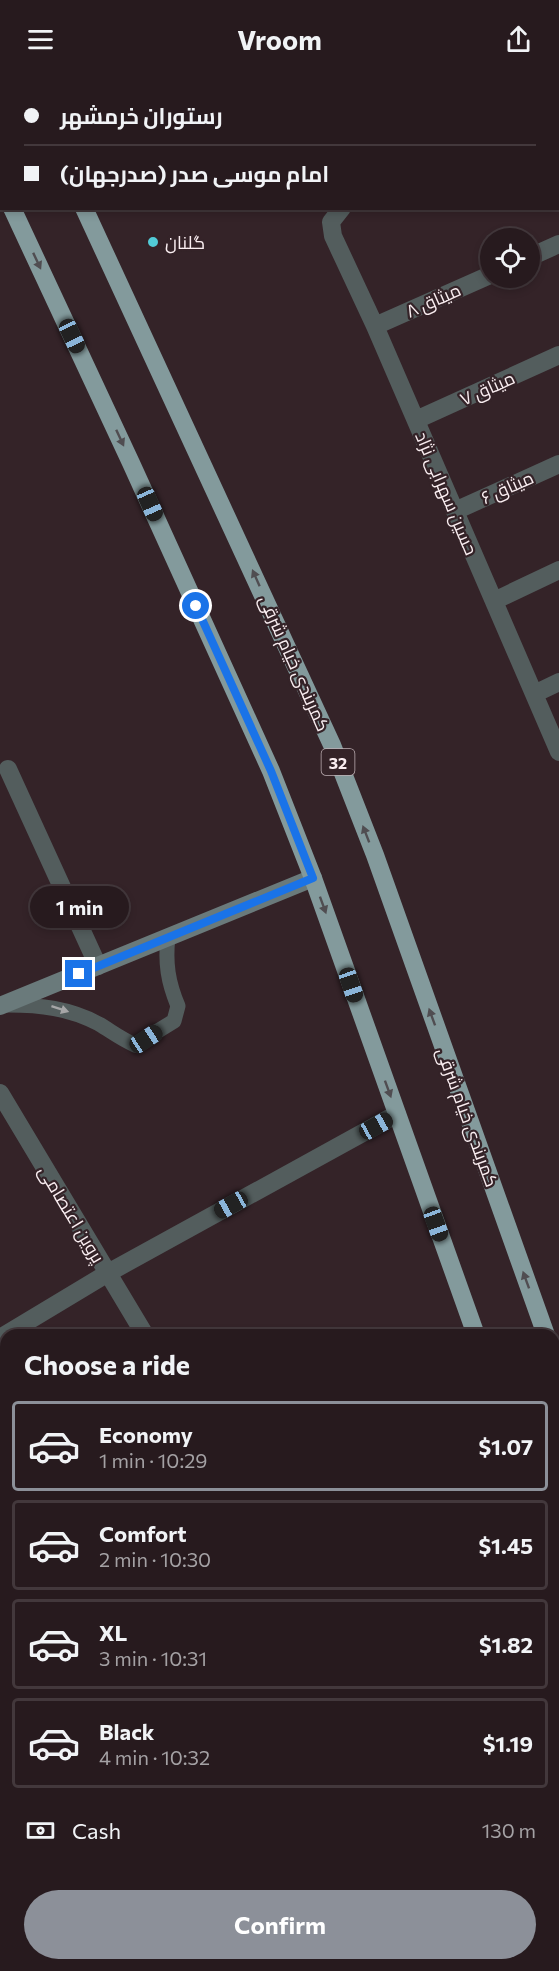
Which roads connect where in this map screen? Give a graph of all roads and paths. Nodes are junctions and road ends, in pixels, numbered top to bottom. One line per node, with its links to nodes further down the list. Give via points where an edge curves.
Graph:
1 (13, 210): 18 (highway, one-way to 18, via 271,771)
2 (85, 210): 28 (highway, کمربندی خیام شرقی / 32, one-way to 2, via 332,745)
3 (340, 210): 7 (street, حسین سهرابی نژاد, via 331,222 333,236)
4 (559, 244): 5 (street)
5 (540, 253)
6 (480, 279): 7 (street, میثاق ۸)
7 (375, 326): 9 (street, حسین سهرابی نژاد)
8 (559, 355): 9 (street, میثاق ۷)
9 (416, 420): 11 (street, حسین سهرابی نژاد)
10 (559, 464): 11 (street, میثاق ۶)
11 (455, 511): 13 (street, حسین سهرابی نژاد)
12 (559, 570): 13 (street)
13 (494, 601): 15 (street, حسین سهرابی نژاد)
14 (559, 682): 15 (street)
15 (534, 694): 16 (street, حسین سهرابی نژاد)
16 (559, 752)
17 (8, 769): 20 (street)
18 (313, 878): 19 (main road); 23 (highway, one-way to 23)
19 (168, 937): 20 (main road); 21 (lane, one-way to 19, via 52,1006 98,1024 135,1045 174,1022 178,1005 169,984 165,957)
20 (98, 966): 21 (main road)
21 (1, 1005)
22 (0, 1093): 24 (street, پروین اعتصامی)
23 (397, 1114): 24 (street); 27 (highway)
24 (108, 1273): 25 (street); 26 (street, پروین اعتصامی)
25 (15, 1329)
26 (141, 1329)
27 (474, 1329)
28 (544, 1329)

